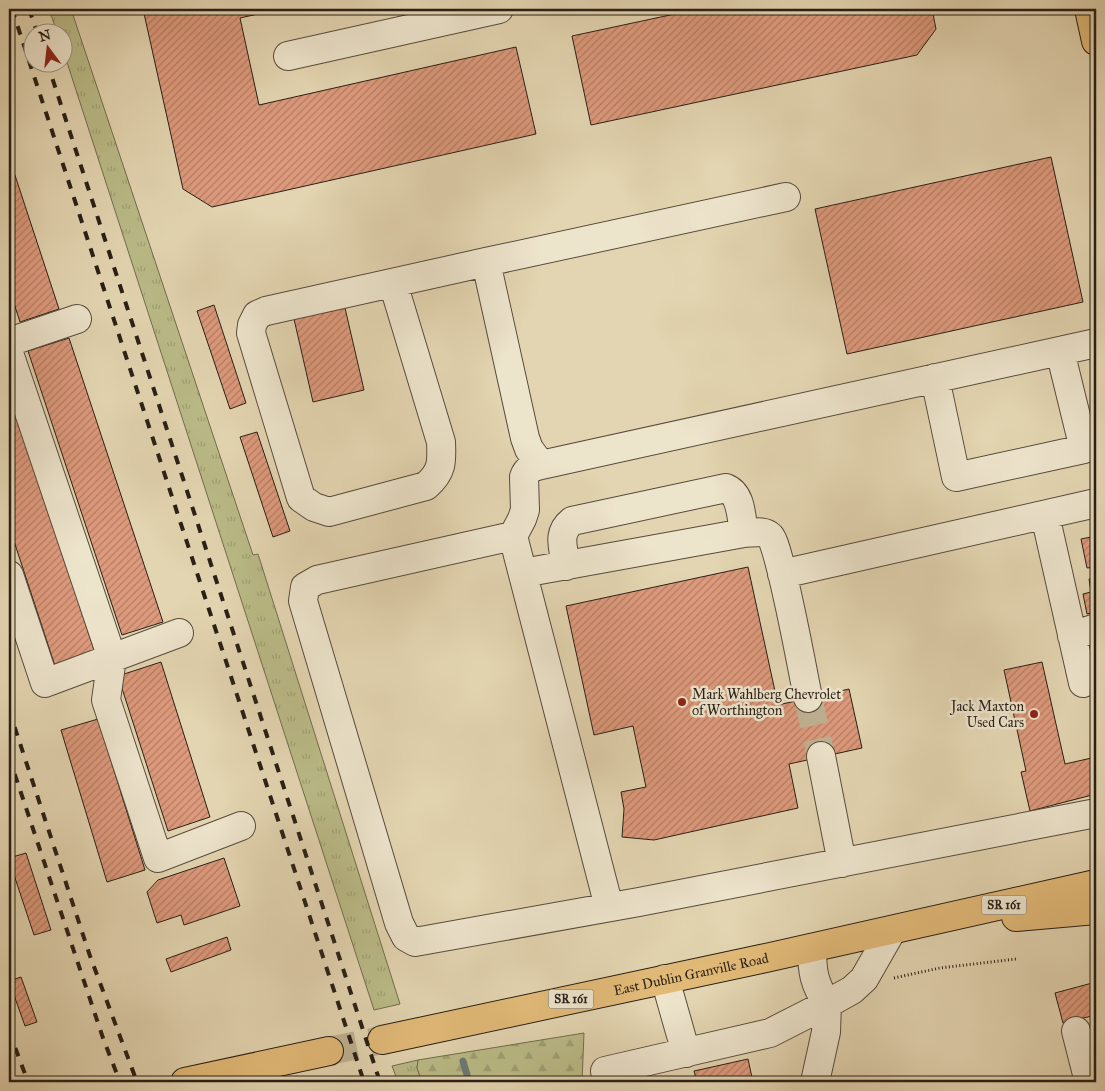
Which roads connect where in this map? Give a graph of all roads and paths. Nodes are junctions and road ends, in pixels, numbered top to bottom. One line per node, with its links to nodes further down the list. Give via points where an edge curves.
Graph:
1 (499, 9): 4 (lane)
2 (1089, 9): 3 (main road)
3 (1096, 41)
4 (288, 56)
5 (786, 197): 6 (lane)
6 (486, 262): 7 (lane); 14 (lane, via 525,438)
7 (393, 283): 7 (lane, via 440,442 442,461 436,477 426,486 329,512 301,498 251,333 252,325 257,315 266,311)
8 (77, 319): 9 (lane)
9 (9, 342)
10 (1096, 344): 11 (lane)
11 (1060, 352): 13 (lane); 13 (lane, via 1084,449 956,478)
12 (9, 353): 25 (lane)
13 (935, 378): 14 (lane)
14 (541, 464): 18 (lane, via 526,472 525,510)
15 (1096, 503): 16 (lane)
16 (1045, 515): 21 (lane); 23 (lane)
17 (744, 533): 19 (lane); 19 (lane, via 737,496 726,488 572,522 562,534); 21 (lane, via 770,535)
18 (513, 536): 20 (lane); 33 (lane, via 317,580 306,587 302,601 406,937 415,942)
19 (566, 566): 20 (lane)
20 (523, 573): 33 (lane)
21 (782, 574): 27 (lane)
22 (9, 575): 25 (lane, via 44,683)
23 (1084, 632): 26 (lane)
24 (179, 633): 25 (lane)
25 (112, 658): 30 (lane, via 106,700 158,858)
26 (1083, 683)
27 (808, 698)
28 (821, 756): 31 (lane)
29 (1096, 813): 31 (lane)
30 (242, 826)
31 (842, 862): 33 (lane)
32 (1096, 884): 35 (main road, East Dublin Granville Road / SR 161)
33 (609, 907)
34 (1096, 910): 35 (main road, East Dublin Granville Road / SR 161)
35 (902, 928): 36 (main road, East Dublin Granville Road / SR 161); 38 (lane, via 864,979)
36 (812, 948): 37 (main road, East Dublin Granville Road / SR 161); 38 (lane, via 814,980)
37 (665, 979): 40 (main road, East Dublin Granville Road / SR 161); 42 (lane)
38 (827, 1004): 42 (lane, via 770,1033); 46 (lane, via 826,1032)
39 (1076, 1031): 47 (lane)
40 (382, 1040)
41 (328, 1051): 44 (main road)
42 (686, 1053): 43 (lane)
43 (651, 1072): 45 (lane, via 605,1071)
44 (185, 1082)
45 (607, 1082)
46 (815, 1082)
47 (1089, 1082)

